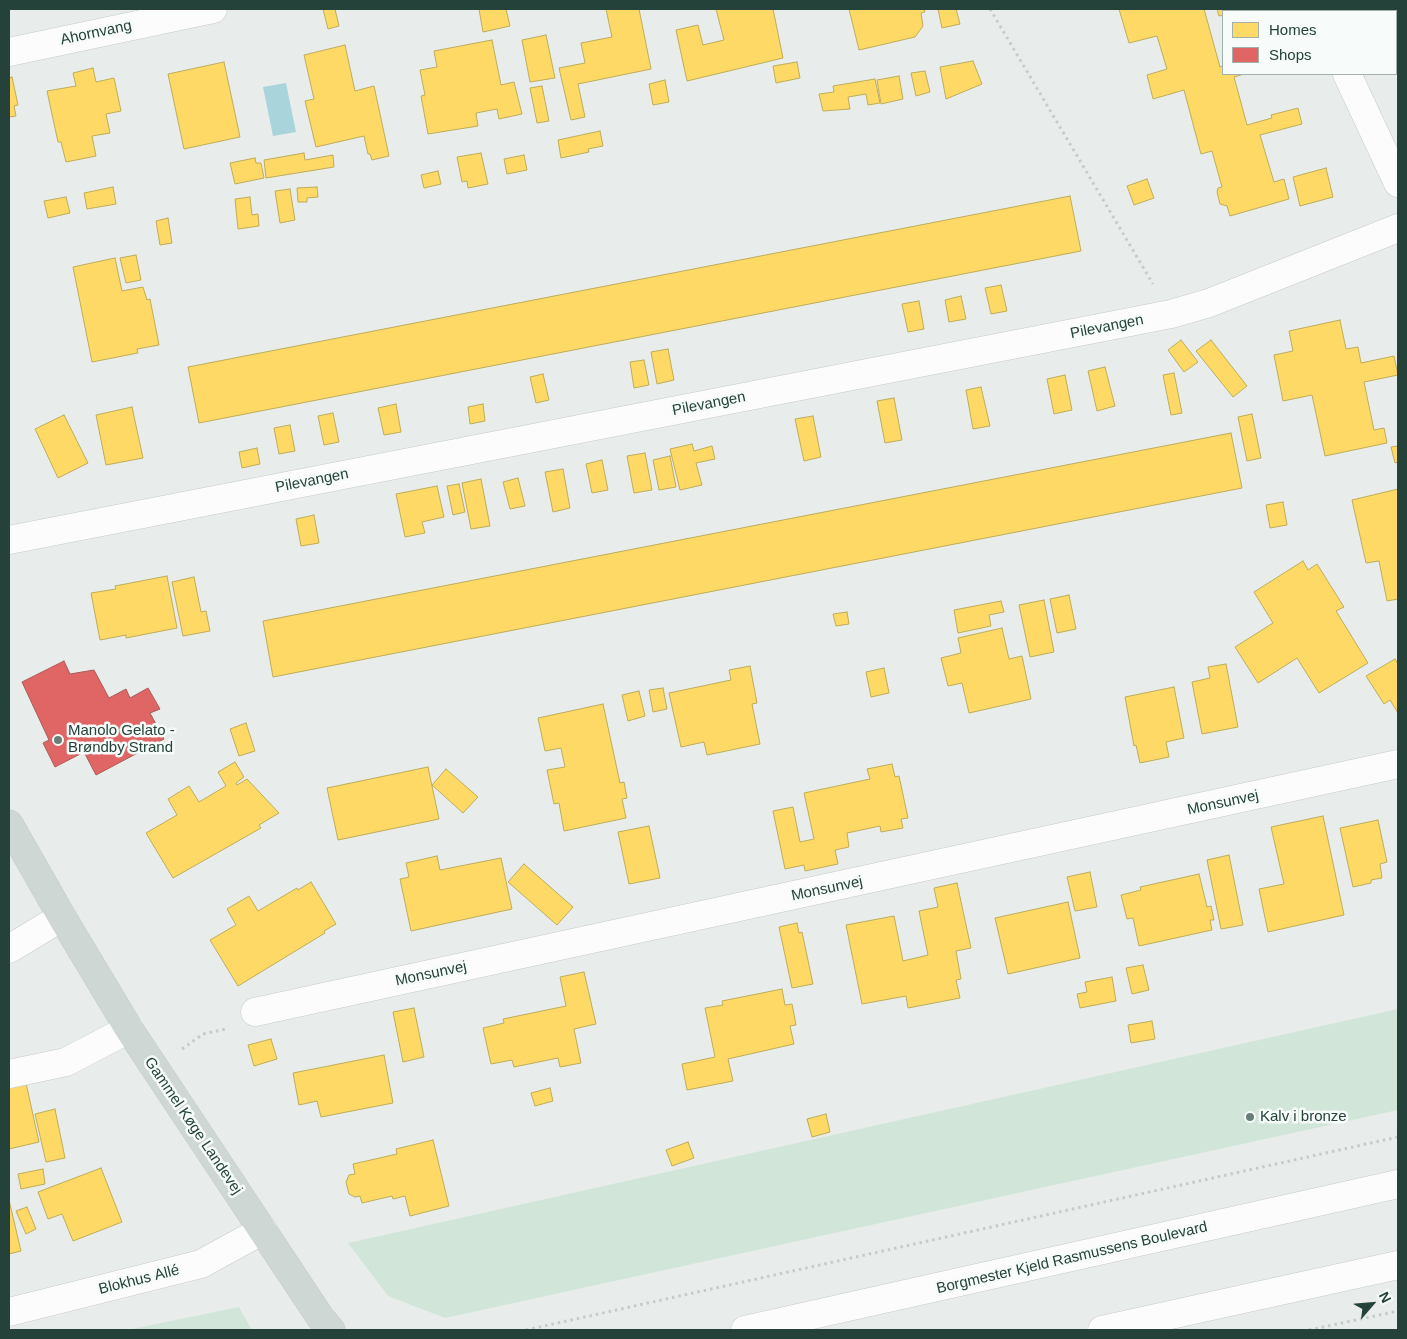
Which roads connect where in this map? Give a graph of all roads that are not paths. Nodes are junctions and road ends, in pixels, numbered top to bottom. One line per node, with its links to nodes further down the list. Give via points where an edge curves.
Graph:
1 (213, 9): 2 (street, Ahornvang)
2 (9, 52)
3 (1347, 75): 4 (street)
4 (1398, 183)
5 (1398, 228): 6 (street, Pilevangen, via 1209,303 1171,314)
6 (9, 540)
7 (1398, 764): 11 (street, Monsunvej)
8 (9, 824): 9 (main road, Gammel Køge Landevej)
9 (62, 917): 10 (street); 12 (main road, Gammel Køge Landevej)
10 (9, 949)
11 (255, 1012)
12 (129, 1029): 13 (street, via 66,1062); 15 (main road, Gammel Køge Landevej)
13 (9, 1074)
14 (1398, 1184): 19 (street, Borgmester Kjeld Rasmussens Boulevard)
15 (263, 1230): 17 (street, Blokhus Allé, via 201,1264); 18 (main road, Gammel Køge Landevej)
16 (1398, 1266): 20 (street)
17 (9, 1312)
18 (331, 1330)
19 (745, 1330)
20 (1102, 1330)

